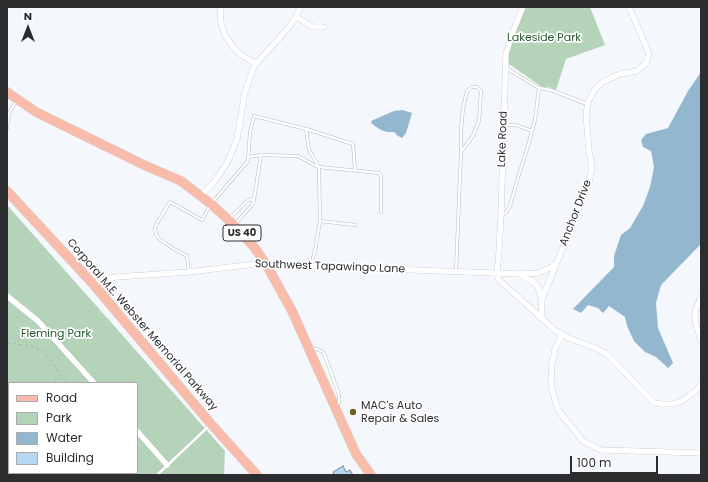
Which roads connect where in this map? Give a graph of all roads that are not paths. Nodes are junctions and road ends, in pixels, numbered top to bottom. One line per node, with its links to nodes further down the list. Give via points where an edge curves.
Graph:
1 (220, 7): 7 (street, via 221,23 233,48)
2 (300, 7): 5 (street)
3 (523, 7): 8 (street, Lake Road, via 508,45)
4 (629, 7): 12 (street, Anchor Drive, via 649,52 646,64 603,82 595,90)
5 (296, 17): 6 (street, via 313,27); 7 (street)
6 (324, 27)
7 (256, 64): 23 (street, via 247,86 234,150 215,181)
8 (505, 68): 9 (lane); 13 (street, Lake Road)
9 (538, 88): 12 (lane, via 551,90); 16 (lane)
10 (7, 92): 11 (main road, US 40)
11 (17, 99): 14 (lane, via 9,113); 23 (main road, US 40, via 36,112 180,181)
12 (588, 104): 32 (street, Anchor Drive, via 586,114 592,167 589,182)
13 (504, 126): 16 (lane, via 516,125); 27 (street, Lake Road)
14 (7, 128)
15 (306, 129): 19 (lane, via 254,116); 20 (lane, via 309,150); 21 (lane, via 353,144)
16 (532, 132): 27 (lane, via 510,206 506,213)
17 (461, 152): 17 (lane, via 473,136 479,121 481,91 477,86 467,91 463,108); 34 (lane)
18 (261, 155): 19 (lane); 20 (lane, via 298,156); 24 (lane)
19 (248, 157): 25 (lane, via 248,161)
20 (319, 167): 21 (lane); 28 (lane)
21 (355, 170): 26 (lane, via 381,175)
22 (7, 191): 38 (main road, Corporal M.E. Webster Memorial Parkway)
23 (201, 196): 25 (main road, US 40)
24 (254, 199): 29 (lane, via 253,204); 29 (lane, via 248,200)
25 (211, 204): 29 (main road, US 40); 35 (lane, via 202,220 170,202 155,228 159,238 187,256)
26 (381, 212)
27 (501, 215): 36 (street, Lake Road)
28 (320, 221): 30 (lane); 33 (lane)
29 (231, 222): 31 (main road, US 40)
30 (355, 225)
31 (266, 264): 33 (street, Southwest Tapawingo Lane); 35 (street, Southwest Tapawingo Lane); 53 (main road, US 40, via 292,311 356,454)
32 (556, 264): 37 (street, via 538,273); 41 (street, Anchor Drive)
33 (311, 266): 34 (street, Southwest Tapawingo Lane)
34 (456, 271): 36 (street, Southwest Tapawingo Lane)
35 (189, 272): 38 (street, Southwest Tapawingo Lane, via 116,277)
36 (497, 273): 37 (street, Southwest Tapawingo Lane); 42 (street, via 499,280)
37 (520, 274): 41 (street, Anchor Drive, via 535,283)
38 (94, 285): 47 (main road, Corporal M.E. Webster Memorial Parkway)
39 (7, 296): 45 (street, via 38,321)
40 (701, 297): 44 (street, via 695,318)
41 (542, 300): 42 (street, Anchor Drive)
42 (541, 318): 43 (street)
43 (562, 335): 46 (street, via 607,354 654,403 674,404 682,401); 49 (street, via 555,349 552,365 553,393 558,410 583,441 601,450)
44 (701, 340)
45 (93, 382)
46 (701, 384)
47 (211, 424): 50 (lane); 52 (main road, Corporal M.E. Webster Memorial Parkway)
48 (138, 432): 50 (street)
49 (701, 452)
50 (167, 465): 51 (lane)
51 (157, 475)
52 (257, 475)
53 (371, 475)

